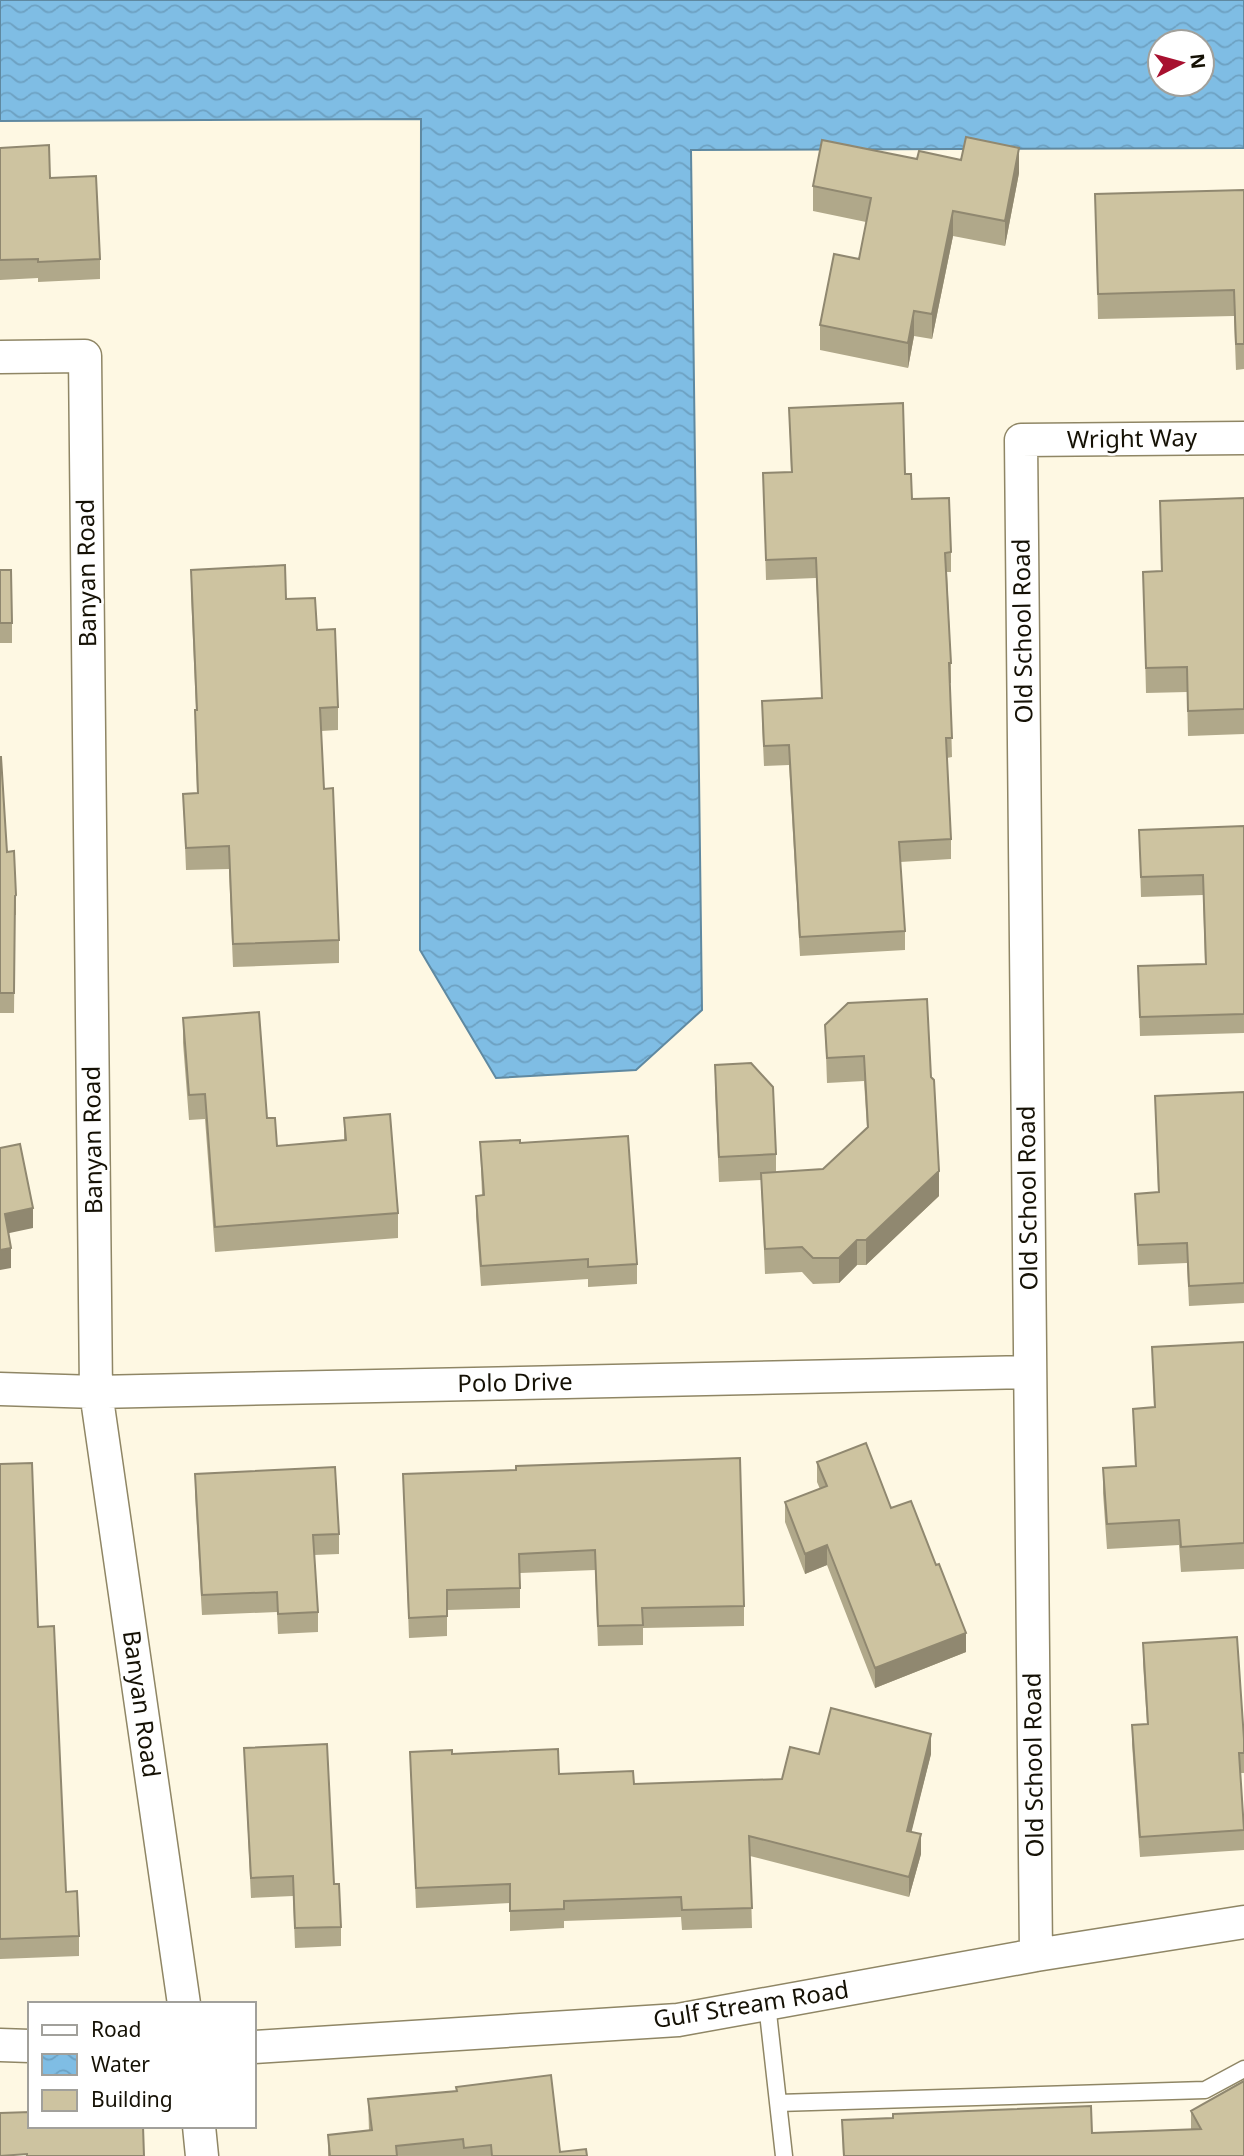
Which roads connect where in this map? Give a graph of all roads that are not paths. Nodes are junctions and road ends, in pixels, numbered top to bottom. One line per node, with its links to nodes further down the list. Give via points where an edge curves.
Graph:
1 (0, 357): 6 (street, Banyan Road, via 85,356)
2 (1244, 438): 3 (street, Wright Way)
3 (1021, 440): 4 (street, Old School Road)
4 (1030, 1372): 6 (street, Polo Drive); 8 (street, Old School Road)
5 (0, 1389): 6 (street, Polo Drive)
6 (96, 1392): 9 (street, Banyan Road)
7 (1244, 1922): 8 (street, Gulf Stream Road)
8 (1036, 1955): 10 (street, Gulf Stream Road)
9 (184, 2002)
10 (767, 2004): 13 (street, Gulf Stream Road, via 678,2020); 15 (lane)
11 (0, 2045): 12 (street)
12 (28, 2046)
13 (256, 2047)
14 (1244, 2069): 15 (lane, via 1205,2090)
15 (778, 2103): 18 (lane)
16 (199, 2128): 17 (street)
17 (202, 2156)
18 (784, 2156)

